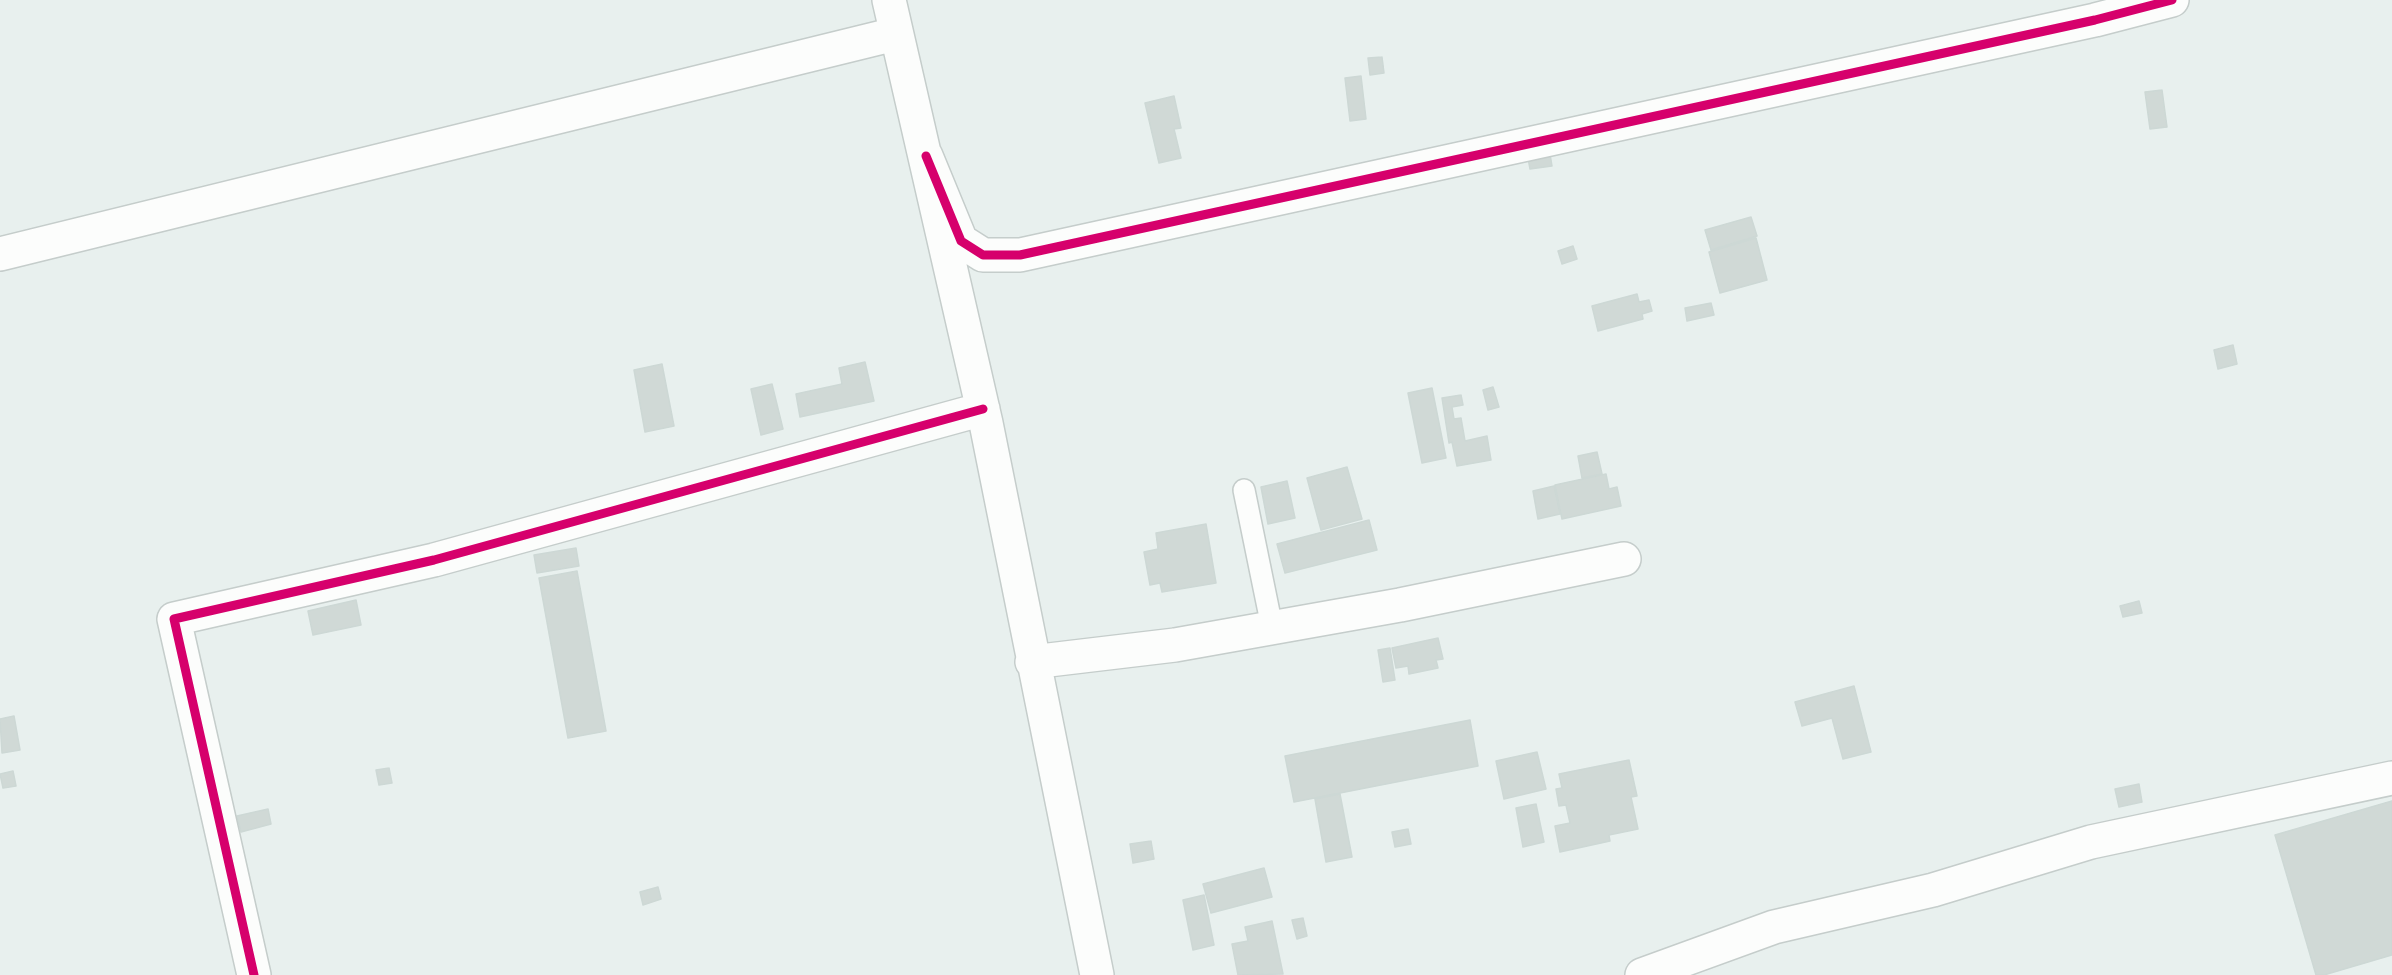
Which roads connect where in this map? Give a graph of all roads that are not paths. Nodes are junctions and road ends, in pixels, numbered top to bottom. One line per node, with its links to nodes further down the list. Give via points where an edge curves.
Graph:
1 (889, 0): 3 (street)
2 (2172, 0): 4 (street, via 1020,255 983,255 961,241)
3 (895, 34): 4 (street); 5 (street)
4 (926, 156): 6 (street)
5 (0, 254)
6 (983, 409): 10 (street); 12 (street, via 435,560 174,619)
7 (1244, 490): 9 (lane)
8 (1624, 559): 9 (street)
9 (1272, 627): 10 (street, via 1175,645)
10 (1032, 662): 13 (street)
11 (2392, 778): 14 (street, via 2091,842 1933,890 1774,927)
12 (254, 975)
13 (1097, 975)
14 (1642, 975)

